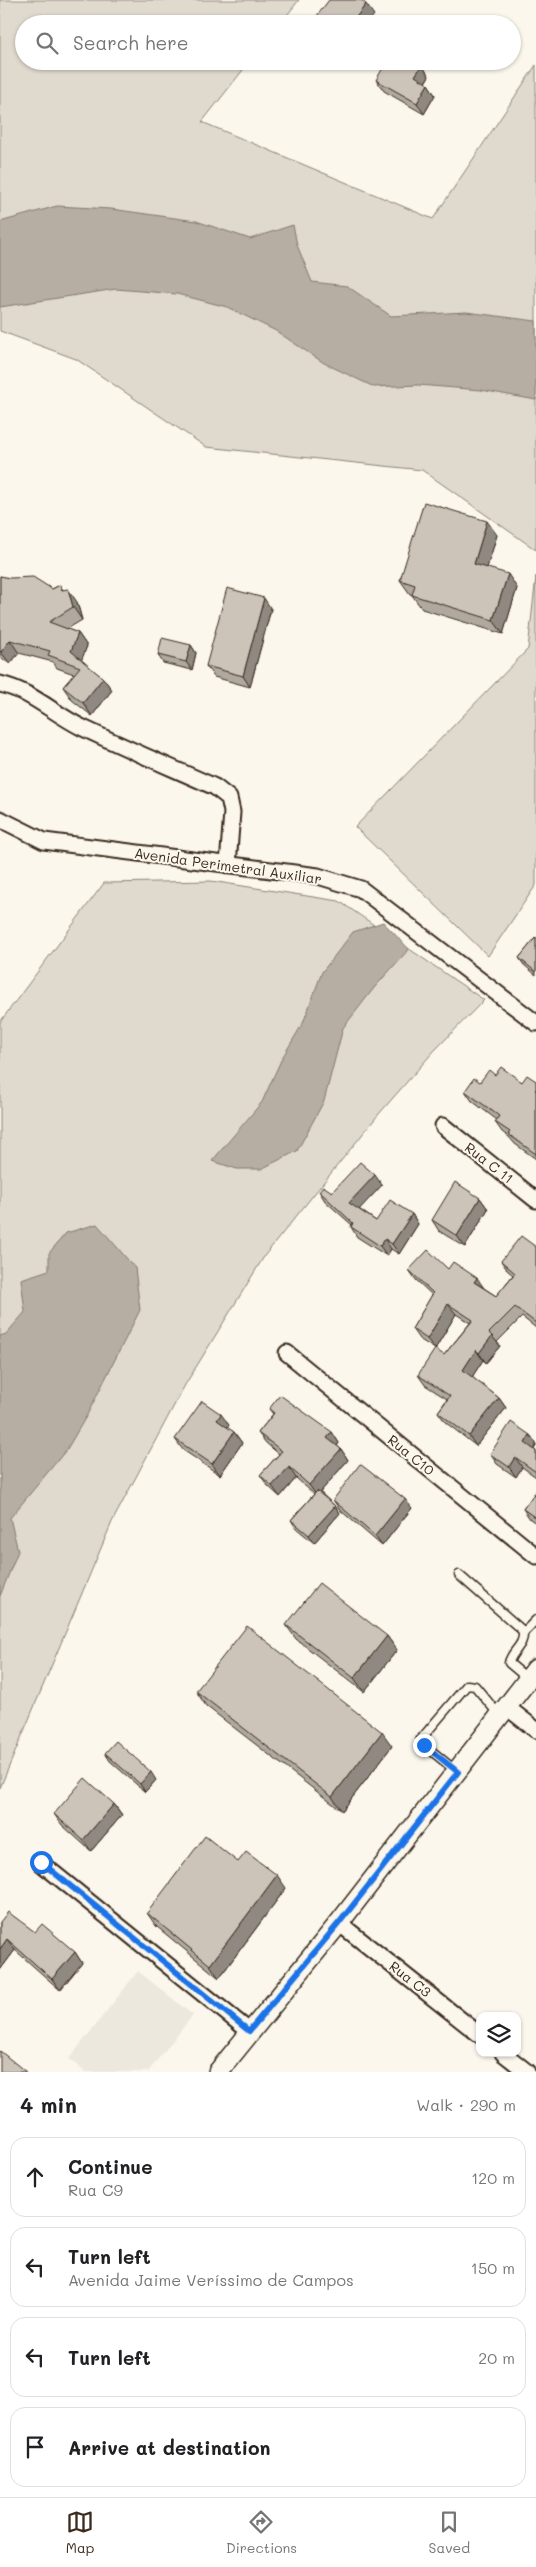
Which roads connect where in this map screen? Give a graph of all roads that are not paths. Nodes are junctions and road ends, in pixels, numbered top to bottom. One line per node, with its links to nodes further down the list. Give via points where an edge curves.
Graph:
1 (0, 684): 3 (street, via 15,687 80,727 215,787 229,798 232,812)
2 (0, 819): 3 (street, Avenida Perimetral Auxiliar, via 44,841)
3 (228, 865): 4 (street, Avenida Perimetral Auxiliar, via 318,876 361,889)
4 (536, 1022)
5 (443, 1126): 6 (street, Rua C 11)
6 (536, 1200)
7 (287, 1353): 8 (street, Rua C10)
8 (536, 1556)
9 (459, 1575): 11 (lane, via 517,1624)
10 (536, 1620): 11 (lane)
11 (523, 1633): 12 (lane, via 521,1645 509,1663)
12 (532, 1674): 13 (street)
13 (504, 1712): 14 (street); 15 (street); 15 (lane, via 475,1686 467,1685 421,1739)
14 (536, 1730)
15 (458, 1772): 17 (street)
16 (41, 1862): 18 (street)
17 (339, 1923): 18 (street); 19 (street, Rua C3)
18 (249, 2031): 21 (street)
19 (476, 2032)
20 (508, 2057): 22 (street)
21 (218, 2072)
22 (527, 2072)

